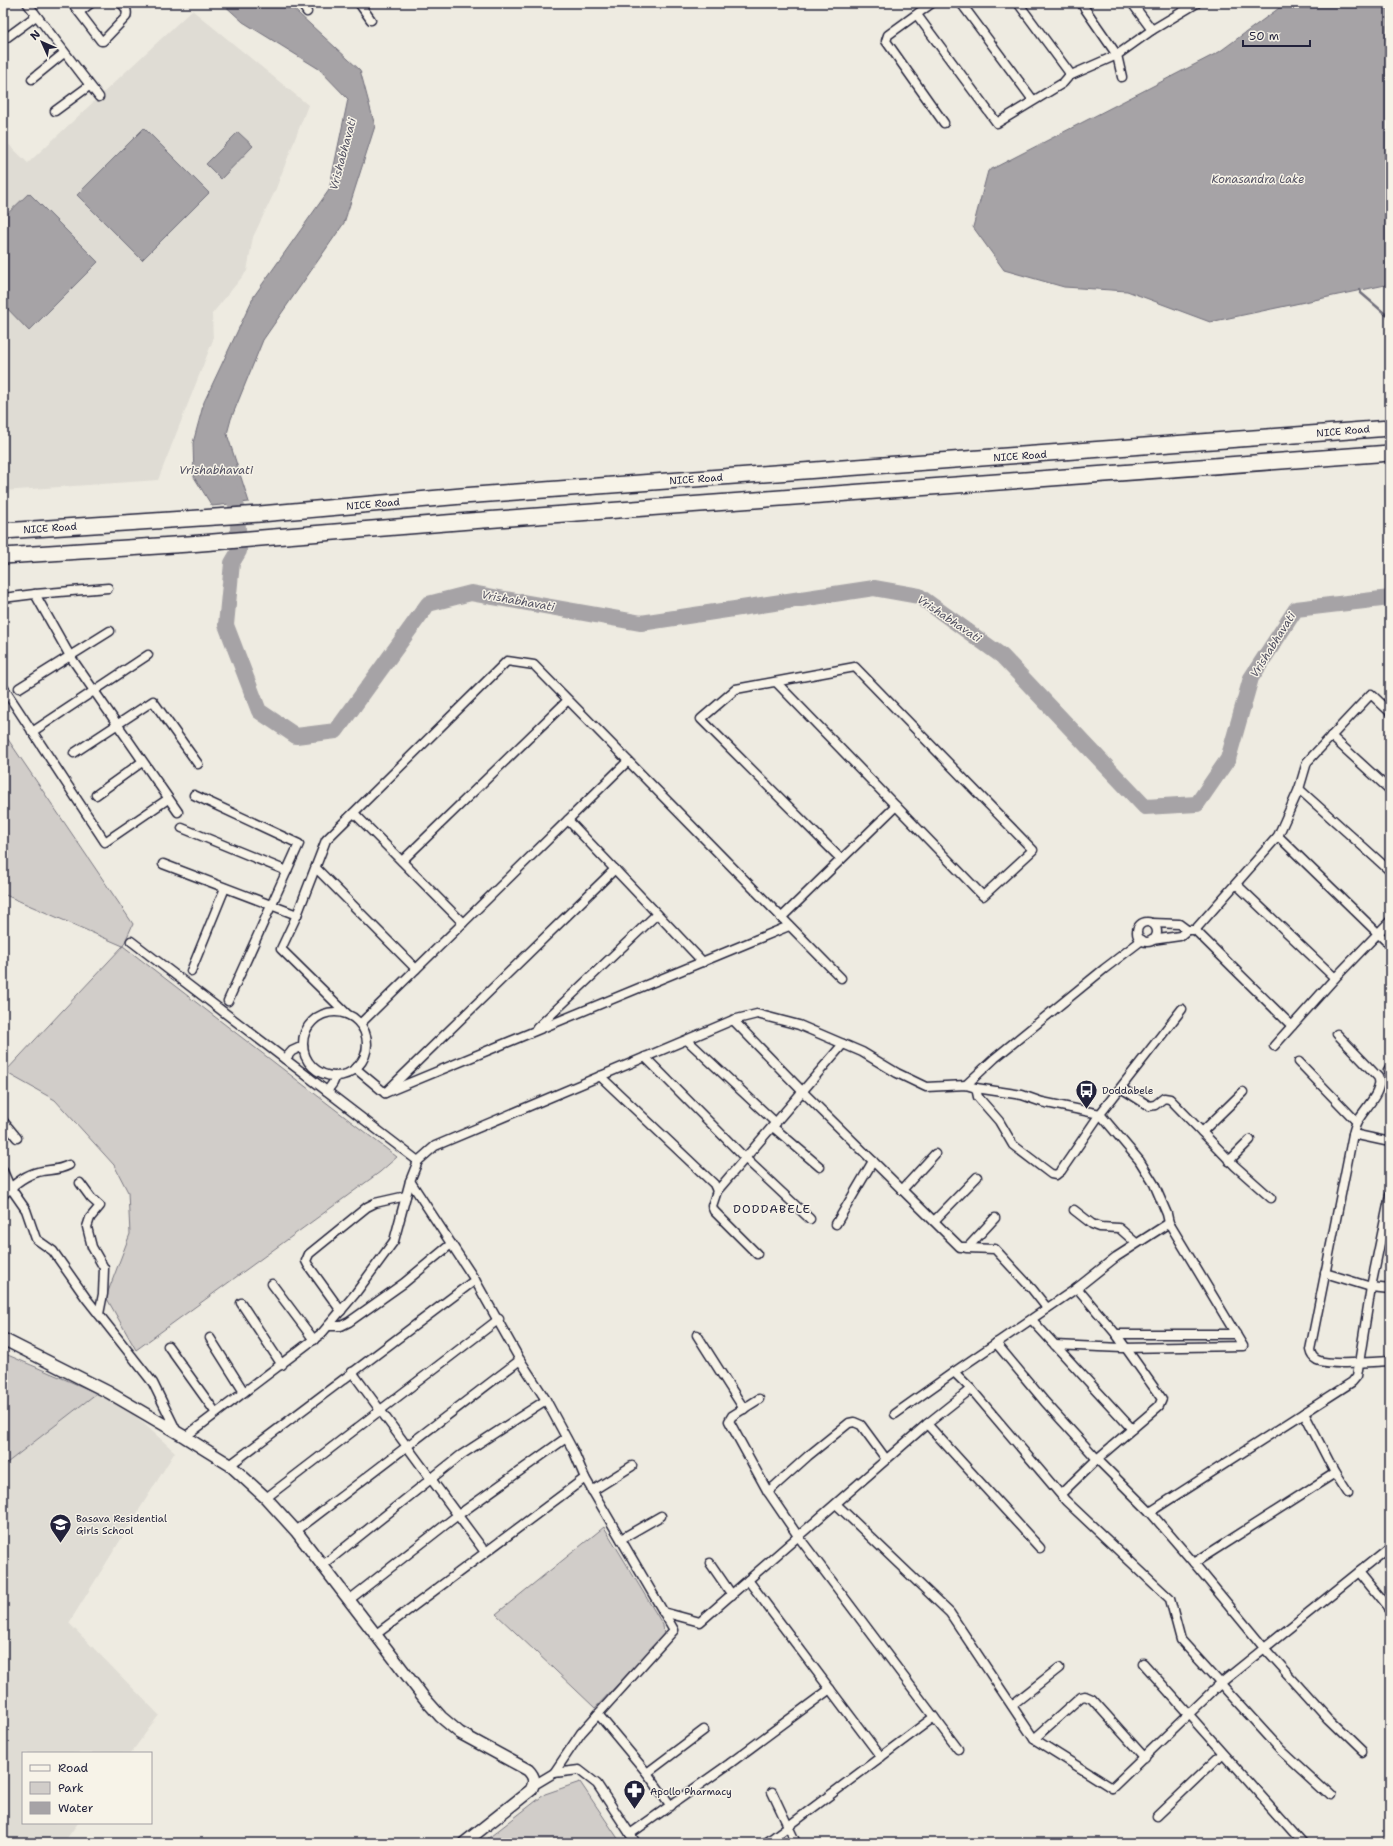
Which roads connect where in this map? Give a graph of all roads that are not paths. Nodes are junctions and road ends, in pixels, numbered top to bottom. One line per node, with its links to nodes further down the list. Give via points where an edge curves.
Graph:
1 (27, 3): 16 (street)
2 (72, 3): 13 (street)
3 (91, 3): 13 (street)
4 (121, 3): 13 (street, via 128,13 103,41)
5 (301, 3): 14 (street)
6 (359, 3): 17 (street)
7 (932, 3): 15 (street)
8 (961, 3): 27 (street)
9 (1018, 3): 22 (street, via 1069,72)
10 (1081, 3): 21 (street)
11 (1132, 3): 18 (street)
12 (1193, 4): 18 (street)
13 (79, 12)
14 (307, 12)
15 (916, 15): 27 (street, via 997,124); 29 (street, via 888,35 886,41)
16 (36, 16): 19 (street); 20 (street)
17 (371, 20)
18 (1152, 30): 21 (street)
19 (6, 38)
20 (64, 53): 24 (street); 25 (street)
21 (1117, 55): 22 (street); 23 (street)
22 (1069, 76): 27 (street, via 1063,83)
23 (1122, 77)
24 (32, 79)
25 (89, 86): 26 (street); 28 (street)
26 (99, 97)
27 (1033, 100)
28 (55, 111)
29 (944, 123)
30 (1390, 428): 32 (highway, NICE Road, via 462,496 260,514)
31 (1390, 453): 33 (highway)
32 (3, 531)
33 (3, 556)
34 (108, 588): 35 (street)
35 (35, 594): 36 (street); 39 (street)
36 (3, 598)
37 (110, 631): 39 (street)
38 (148, 655): 43 (street)
39 (70, 656): 42 (street); 43 (street)
40 (776, 682): 58 (street); 58 (street, via 855,667 1033,850 982,896); 64 (street, via 736,689 701,719)
41 (3, 687): 47 (street)
42 (19, 688)
43 (94, 691): 46 (street); 47 (street)
44 (568, 700): 50 (street); 60 (street, via 534,664 507,661); 65 (street)
45 (1390, 712): 48 (street, via 1371,694)
46 (117, 725): 49 (street); 51 (street); 52 (street, via 153,701)
47 (32, 732): 57 (street, via 105,842)
48 (1331, 736): 53 (street, via 1307,762); 54 (street)
49 (74, 753)
50 (628, 761): 61 (street); 76 (street)
51 (142, 762): 55 (street); 57 (street)
52 (198, 764)
53 (1299, 790): 63 (street); 70 (street)
54 (1390, 790)
55 (96, 795)
56 (194, 795): 69 (street, via 299,844)
57 (168, 799): 59 (street)
58 (896, 806): 64 (street)
59 (178, 812)
60 (354, 813): 65 (street); 67 (street, via 326,840)
61 (568, 820): 68 (street); 78 (street)
62 (182, 828): 69 (street)
63 (1278, 836): 71 (street); 82 (street)
64 (841, 859): 76 (street)
65 (402, 861): 78 (street)
66 (163, 864): 72 (street)
67 (316, 868): 75 (street); 88 (street)
68 (615, 869): 74 (street); 118 (street)
69 (287, 871): 73 (street)
70 (1390, 871)
71 (1236, 884): 81 (street); 91 (street)
72 (225, 888): 73 (street); 89 (street)
73 (271, 906): 75 (street); 92 (street)
74 (657, 914): 87 (street); 98 (street)
75 (297, 915): 94 (street, via 281,949)
76 (781, 918): 80 (street)
77 (1390, 921): 82 (street)
78 (463, 923): 88 (street)
79 (1152, 923): 81 (street, via 1179,924); 83 (street, via 1146,922 1138,927 1138,936); 84 (street, via 1156,931)
80 (789, 926): 87 (street); 90 (street)
81 (1191, 930): 84 (street, via 1180,936); 97 (street)
82 (1378, 934): 86 (street); 91 (street)
83 (1142, 940): 84 (street); 112 (street)
84 (1152, 940)
85 (131, 941): 105 (street)
86 (1390, 945)
87 (703, 962): 98 (street)
88 (416, 969): 96 (street)
89 (191, 971)
90 (841, 978)
91 (1335, 978): 97 (street)
92 (228, 1001)
93 (1182, 1009): 114 (street)
94 (347, 1014): 96 (street); 102 (street, via 332,1012 314,1020 306,1030)
95 (733, 1020): 100 (street); 101 (street, via 757,1014 799,1025); 116 (street)
96 (360, 1024): 107 (street, via 365,1032 367,1045 364,1057)
97 (1292, 1026): 103 (street)
98 (534, 1032): 118 (street)
99 (1337, 1034): 121 (street, via 1380,1079 1378,1090)
100 (687, 1040): 104 (street); 122 (street)
101 (843, 1044): 112 (street, via 926,1087); 116 (street)
102 (303, 1046): 105 (street, via 292,1051); 110 (street, via 306,1057 314,1068)
103 (1274, 1046)
104 (645, 1057): 111 (street); 129 (street)
105 (285, 1059): 115 (street)
106 (1299, 1062): 121 (street)
107 (355, 1068): 110 (street); 118 (street)
108 (1390, 1068): 109 (street)
109 (1390, 1074)
110 (336, 1076): 115 (street)
111 (600, 1076): 130 (street, via 435,1146); 141 (street, via 714,1184)
112 (966, 1085): 113 (street)
113 (976, 1088): 119 (street, via 1022,1094 1042,1102); 119 (street, via 978,1097 999,1121 1013,1145 1054,1175 1061,1171)
114 (1121, 1088): 119 (street); 123 (street, via 1149,1106 1164,1098 1170,1098)
115 (326, 1091): 130 (street)
116 (803, 1092): 122 (street); 131 (street)
117 (1243, 1092): 123 (street)
118 (385, 1093)
119 (1100, 1114): 150 (street, via 1139,1160 1154,1184)
120 (3, 1121): 125 (street)
121 (1357, 1122): 124 (street)
122 (774, 1125): 129 (street); 134 (street)
123 (1202, 1132): 132 (street)
124 (1353, 1134): 127 (street); 156 (street)
125 (17, 1138)
126 (1250, 1140): 132 (street)
127 (1390, 1142)
128 (935, 1154): 140 (street)
129 (746, 1159): 141 (street); 148 (street)
130 (418, 1161): 137 (street)
131 (873, 1161): 140 (street); 151 (street)
132 (1229, 1161): 145 (street)
133 (69, 1165): 139 (street, via 59,1170 36,1172)
134 (820, 1167)
135 (3, 1172): 139 (street)
136 (977, 1177): 149 (street)
137 (410, 1181): 144 (street); 153 (street)
138 (80, 1183): 165 (street, via 100,1206 90,1218 87,1227 92,1247 104,1268)
139 (10, 1187): 142 (street); 165 (street, via 26,1210 36,1239 53,1251)
140 (902, 1190): 149 (street)
141 (717, 1192): 155 (street, via 712,1206 714,1212)
142 (3, 1195)
143 (1390, 1195): 159 (street)
144 (406, 1196): 164 (street, via 394,1241); 164 (street, via 366,1207 309,1254 308,1264)
145 (1271, 1198)
146 (1074, 1210): 152 (street, via 1092,1224 1119,1228)
147 (995, 1218): 154 (street)
148 (810, 1219)
149 (934, 1221): 154 (street, via 960,1247)
150 (1169, 1223): 152 (street); 170 (street)
151 (836, 1224)
152 (1136, 1243): 160 (street)
153 (451, 1244): 157 (street); 168 (street, via 404,1283 349,1322 342,1326)
154 (965, 1248): 163 (street, via 995,1249)
155 (757, 1254)
156 (1325, 1273): 159 (street); 181 (street, via 1310,1346 1311,1354 1318,1361)
157 (475, 1280): 166 (street); 183 (street)
158 (272, 1284): 174 (street)
159 (1371, 1286): 161 (street); 181 (street)
160 (1077, 1288): 163 (street); 169 (street)
161 (1390, 1289)
162 (242, 1303): 182 (street)
163 (1047, 1308): 167 (street)
164 (341, 1311): 168 (street)
165 (99, 1314): 196 (street, via 153,1383)
166 (499, 1320): 179 (street); 190 (street)
167 (1032, 1320): 175 (street); 176 (street)
168 (328, 1326): 174 (street)
169 (1116, 1334): 170 (street); 178 (street)
170 (1236, 1334): 178 (street, via 1243,1346)
171 (697, 1335): 189 (street)
172 (210, 1338): 186 (street)
173 (3, 1339): 196 (street, via 108,1392)
174 (314, 1340): 182 (street)
175 (996, 1343): 184 (street); 199 (street)
176 (1055, 1345): 178 (street); 195 (street)
177 (168, 1346): 191 (street)
178 (1126, 1348): 195 (street, via 1162,1399 1159,1406)
179 (520, 1360): 188 (street); 198 (street)
180 (1390, 1361): 181 (street)
181 (1358, 1363): 192 (street, via 1357,1376 1352,1382)
182 (282, 1364): 186 (street)
183 (352, 1372): 190 (street); 201 (street)
184 (954, 1372): 185 (street); 193 (street)
185 (971, 1389): 194 (street); 209 (street)
186 (244, 1392): 191 (street)
187 (759, 1399): 189 (street)
188 (546, 1400): 197 (street); 205 (street, via 461,1455)
189 (744, 1409): 207 (street, via 732,1416 729,1421)
190 (380, 1410): 198 (street); 210 (street)
191 (216, 1413): 196 (street)
192 (1304, 1413): 203 (street); 212 (street)
193 (895, 1414)
194 (927, 1424): 200 (street); 219 (street)
195 (1132, 1429): 199 (street)
196 (182, 1435): 201 (street)
197 (566, 1438): 204 (street); 213 (street)
198 (407, 1446): 205 (street); 215 (street)
199 (1097, 1459): 209 (street); 212 (street)
200 (886, 1460): 207 (street, via 861,1425 849,1423); 211 (street)
201 (230, 1465): 210 (street)
202 (632, 1466): 206 (street)
203 (1335, 1473): 208 (street); 222 (street)
204 (585, 1478): 206 (street); 220 (street)
205 (431, 1479): 213 (street); 223 (street)
206 (592, 1491): 217 (street)
207 (768, 1492): 216 (street)
208 (1348, 1493)
209 (1061, 1494): 234 (street, via 1170,1599 1181,1640)
210 (266, 1498): 215 (street)
211 (836, 1504): 216 (street); 236 (street, via 950,1613)
212 (1150, 1512): 222 (street)
213 (458, 1516): 220 (street); 227 (street)
214 (661, 1516): 217 (street)
215 (296, 1531): 223 (street)
216 (798, 1536): 225 (street); 239 (street)
217 (621, 1539): 229 (street)
218 (1390, 1547): 224 (street)
219 (1040, 1548)
220 (485, 1552): 230 (street)
221 (710, 1563): 226 (street)
222 (1194, 1563): 231 (street)
223 (323, 1565): 227 (street)
224 (1359, 1572): 228 (street); 231 (street, via 1276,1638)
225 (748, 1580): 226 (street); 235 (street)
226 (732, 1595): 229 (street, via 700,1622)
227 (349, 1600): 230 (street)
228 (1390, 1610)
229 (663, 1612): 237 (street, via 674,1630)
230 (375, 1635): 249 (street, via 441,1717 469,1738 525,1766 534,1777)
231 (1265, 1650): 234 (street); 243 (street)
232 (1143, 1663): 238 (street)
233 (1059, 1668): 236 (street)
234 (1221, 1684): 238 (street); 251 (street, via 1281,1750)
235 (830, 1689): 245 (street); 252 (street)
236 (1012, 1705): 241 (street)
237 (598, 1714): 247 (street, via 581,1733); 248 (street)
238 (1188, 1715): 244 (street); 246 (street)
239 (934, 1717): 242 (street); 245 (street)
240 (704, 1730): 248 (street)
241 (1034, 1738): 246 (street, via 1112,1788); 246 (street, via 1081,1698 1088,1697)
242 (958, 1749)
243 (1363, 1753)
244 (1222, 1754): 253 (street); 260 (street)
245 (881, 1757): 254 (street)
246 (1145, 1758)
247 (554, 1773): 249 (street); 255 (street, via 578,1770 597,1784)
248 (647, 1773): 252 (street)
249 (534, 1785): 256 (street, via 525,1797)
250 (772, 1792): 254 (street)
251 (1330, 1795)
252 (671, 1806): 255 (street)
253 (1157, 1816)
254 (788, 1827): 258 (street); 259 (street)
255 (630, 1834): 257 (street)
256 (464, 1843)
257 (636, 1843)
258 (766, 1843)
259 (796, 1843)
260 (1302, 1843)

